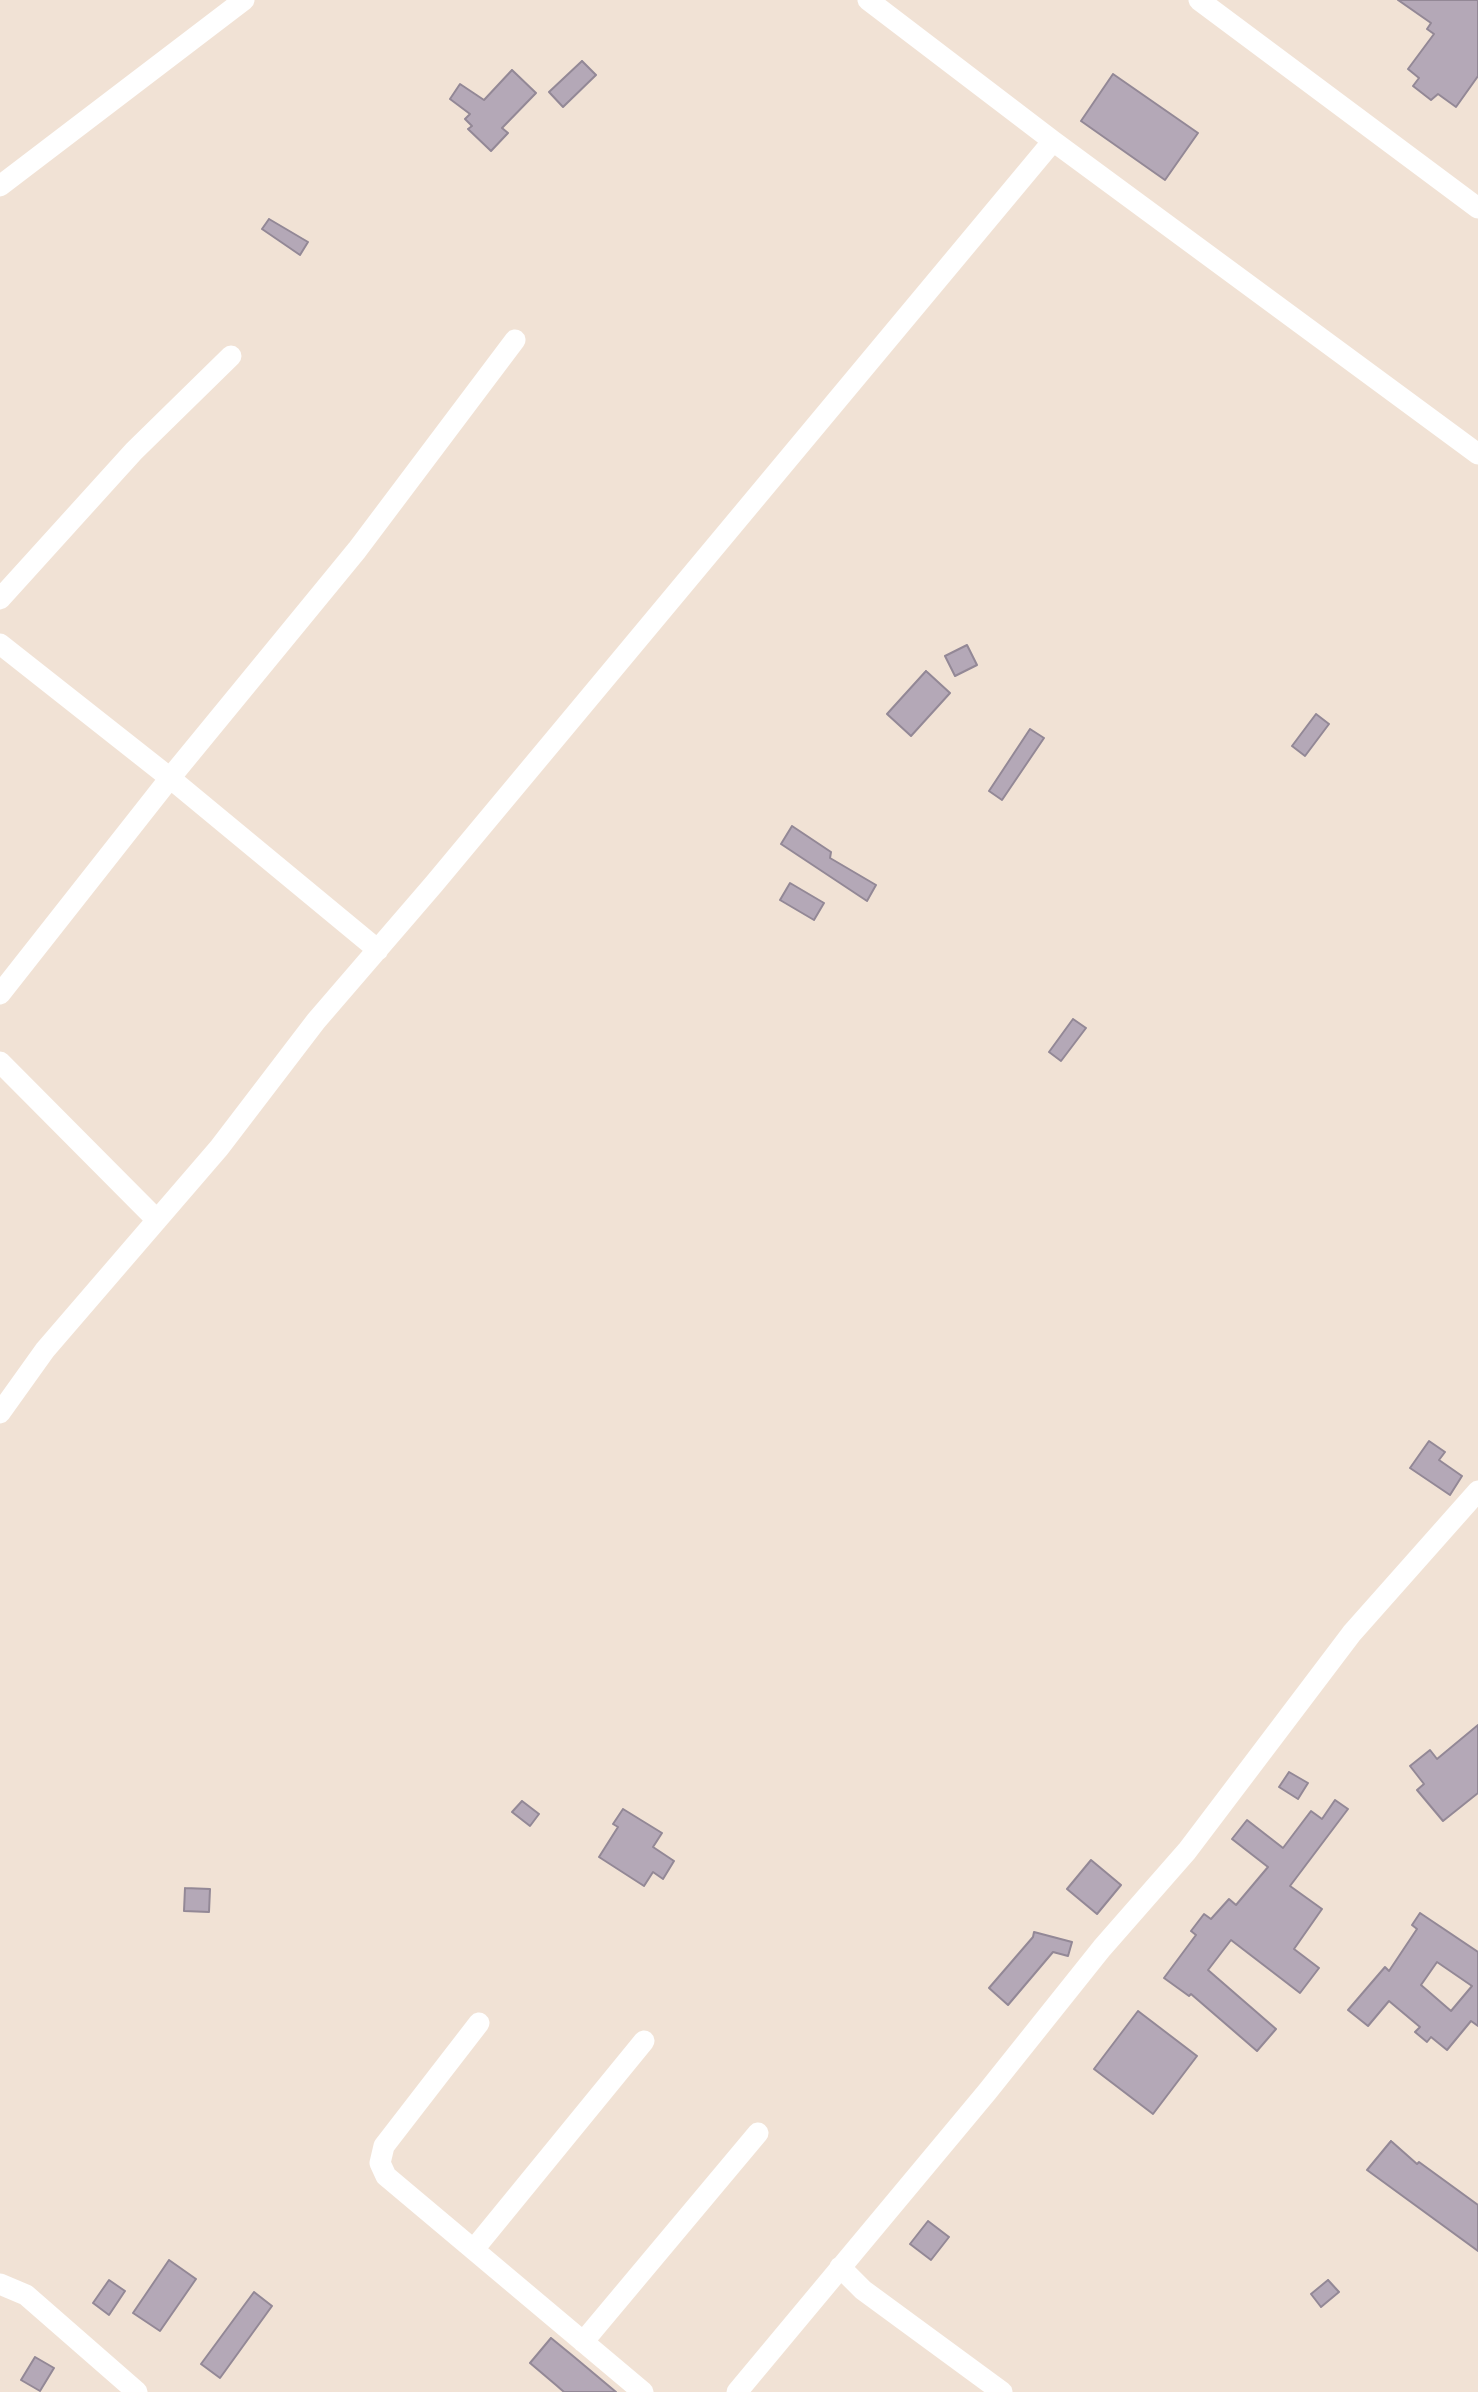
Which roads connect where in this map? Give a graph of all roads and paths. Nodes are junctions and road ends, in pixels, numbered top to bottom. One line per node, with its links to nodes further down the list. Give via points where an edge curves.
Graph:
1 (244, 0): 5 (street)
2 (868, 0): 4 (street)
3 (1199, 0): 6 (street)
4 (1053, 141): 9 (street); 13 (street)
5 (0, 186)
6 (1478, 208)
7 (515, 340): 12 (street, via 357,550)
8 (231, 356): 10 (street, via 134,451)
9 (1478, 454)
10 (0, 599)
11 (0, 644): 12 (street)
12 (170, 778): 13 (street); 14 (street)
13 (378, 950): 16 (street)
14 (0, 994)
15 (0, 1062): 16 (street)
16 (157, 1220): 17 (street, via 45,1350)
17 (0, 1413)
18 (1478, 1492): 23 (street, via 1352,1633 1187,1851)
19 (480, 2023): 22 (street, via 384,2146 380,2163 386,2176)
20 (644, 2041): 22 (street)
21 (758, 2133): 25 (street)
22 (474, 2249): 25 (street)
23 (840, 2267): 28 (street); 29 (street, via 863,2290)
24 (0, 2284): 26 (street, via 26,2294)
25 (583, 2342): 27 (street)
26 (137, 2392)
27 (643, 2392)
28 (737, 2392)
29 (1002, 2392)

